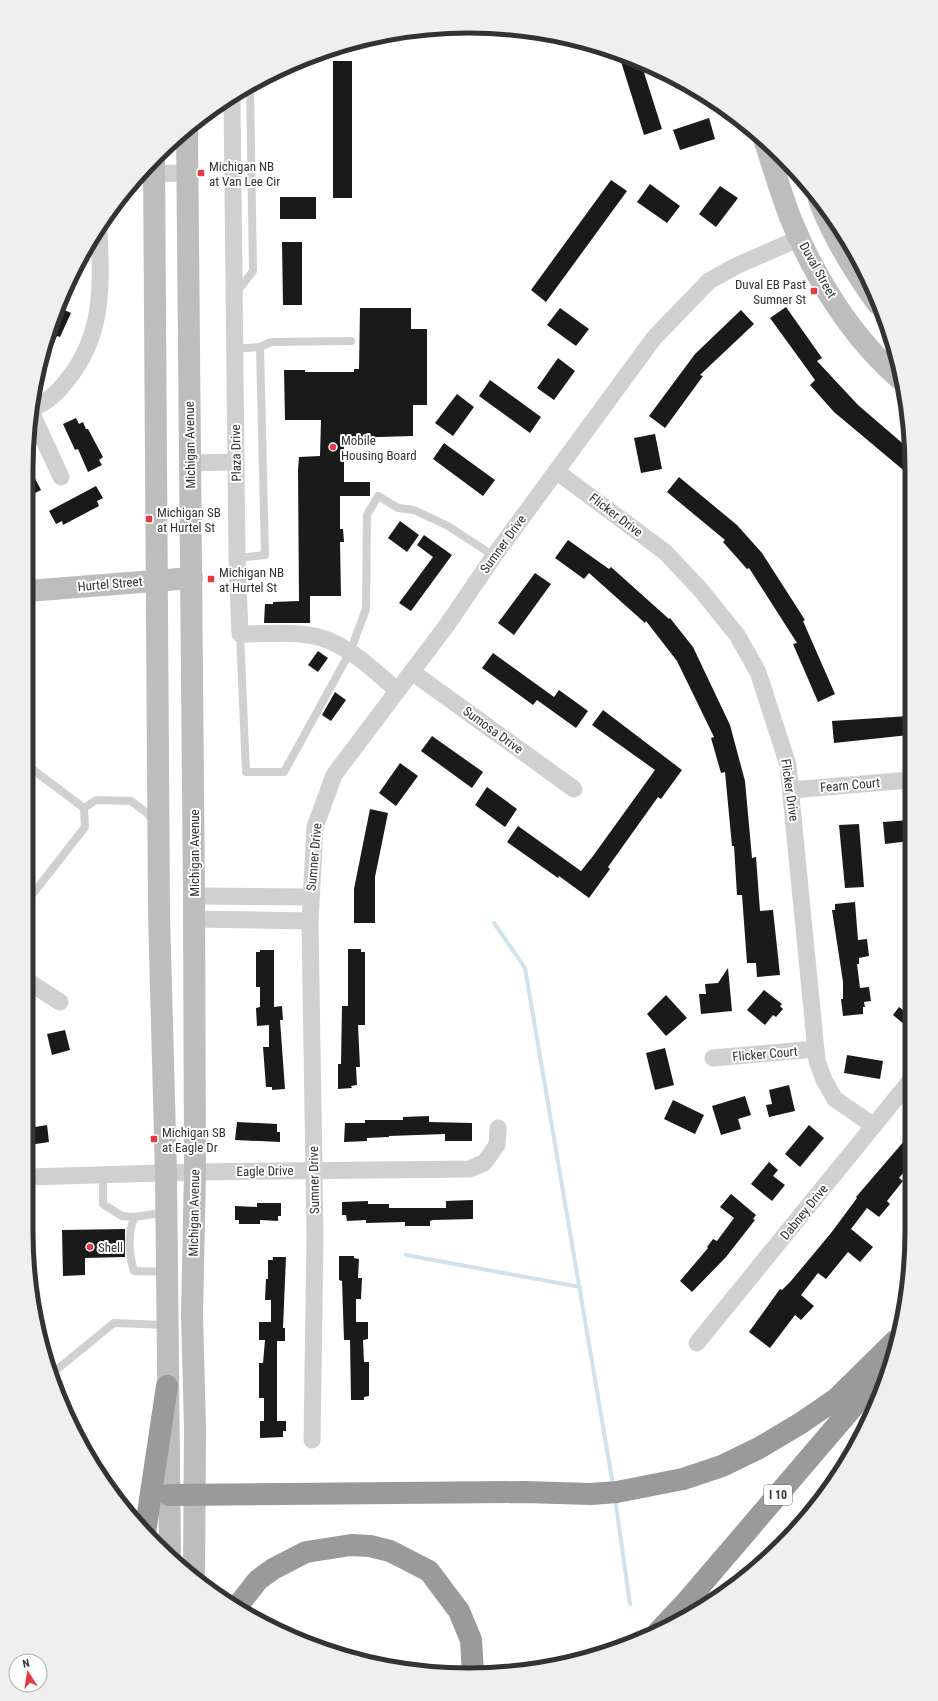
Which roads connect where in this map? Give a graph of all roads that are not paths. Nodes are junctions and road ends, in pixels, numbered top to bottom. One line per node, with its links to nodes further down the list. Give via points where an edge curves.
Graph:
1 (250, 92): 14 (lane, via 252,271)
2 (232, 103): 14 (street, Plaza Drive)
3 (187, 137): 8 (main road, Michigan Avenue)
4 (769, 153): 9 (main road, Duval Street)
5 (780, 164): 9 (street)
6 (153, 169): 8 (street)
7 (149, 173): 28 (main road, Michigan Avenue)
8 (187, 173): 22 (main road, Michigan Avenue)
9 (780, 186): 12 (main road, Duval Street, via 790,218)
10 (829, 222): 13 (main road)
11 (100, 236): 19 (street, via 101,288 92,339 76,369 62,388)
12 (800, 238): 18 (main road, Duval Street, via 815,270 846,319 873,354); 23 (street, Sumner Drive, via 736,266 709,281 654,338)
13 (865, 286)
14 (234, 297): 17 (street, Plaza Drive)
15 (351, 341): 16 (lane, via 271,342)
16 (260, 347): 17 (lane); 26 (lane, via 265,555)
17 (234, 349): 21 (street, Plaza Drive)
18 (894, 374)
19 (38, 406)
20 (36, 422): 24 (street)
21 (236, 462): 22 (street); 26 (street, Plaza Drive)
22 (191, 464): 27 (main road, Michigan Avenue)
23 (556, 471): 25 (street, Sumner Drive); 37 (street, Flicker Drive, via 664,552 700,589 736,634 758,672 788,764)
24 (61, 477)
25 (494, 556): 31 (lane, via 448,526 414,510 398,508 378,496 367,515 366,608); 32 (street, Sumner Drive)
26 (237, 558): 30 (street, Plaza Drive)
27 (192, 578): 28 (main road, Hurtel Street); 41 (main road, Michigan Avenue)
28 (158, 580): 29 (main road, Hurtel Street); 39 (main road, Michigan Avenue)
29 (33, 590)
30 (240, 634): 31 (street, via 304,635 325,639); 31 (lane, via 246,772 284,772)
31 (350, 652): 33 (street)
32 (412, 672): 33 (street, Sumner Drive); 36 (street, Sumosa Drive)
33 (397, 690): 42 (street, Sumner Drive, via 334,775 315,827)
34 (33, 770): 38 (lane)
35 (905, 780): 37 (street, Fearn Court)
36 (574, 789)
37 (791, 790): 47 (street, Flicker Drive)
38 (84, 808): 39 (lane, via 96,800 131,802 147,813); 40 (lane, via 85,827)
39 (159, 827): 53 (main road, Michigan Avenue)
40 (33, 894)
41 (194, 896): 42 (street); 43 (main road, Michigan Avenue)
42 (311, 897): 44 (street, Sumner Drive)
43 (194, 919): 44 (street); 54 (main road, Michigan Avenue)
44 (310, 920): 52 (street, Sumner Drive)
45 (33, 985): 46 (street)
46 (60, 1002)
47 (816, 1049): 48 (street, Flicker Court); 50 (street, Flicker Drive, via 817,1061 824,1080 835,1099)
48 (714, 1058)
49 (905, 1087): 50 (street, Dabney Drive)
50 (874, 1126): 61 (street, Dabney Drive)
51 (498, 1128): 52 (street, Eagle Drive, via 497,1145 484,1162 469,1169)
52 (314, 1170): 54 (street, Eagle Drive); 66 (street, Sumner Drive)
53 (166, 1172): 54 (street, Eagle Drive); 55 (street, Eagle Drive); 57 (main road, Michigan Avenue)
54 (194, 1172): 67 (main road, Michigan Avenue)
55 (103, 1174): 56 (street, Eagle Drive); 58 (lane, via 103,1204 122,1216)
56 (33, 1177)
57 (166, 1212): 58 (lane); 59 (main road, Michigan Avenue)
58 (135, 1218): 59 (lane, via 131,1224 131,1262 134,1271)
59 (166, 1272): 60 (main road, Michigan Avenue)
60 (167, 1325): 64 (lane, via 114,1323); 65 (main road, Michigan Avenue)
61 (697, 1343)
62 (890, 1346): 67 (highway, via 836,1399 801,1423 722,1466 683,1479 617,1492 591,1494)
63 (884, 1364): 73 (highway, I 10, via 853,1407)
64 (56, 1370)
65 (167, 1386): 68 (main road, Michigan Avenue); 69 (highway)
66 (312, 1440)
67 (193, 1494): 68 (highway); 71 (main road, Michigan Avenue)
68 (168, 1495): 70 (main road, Michigan Avenue)
69 (146, 1525)
70 (170, 1548)
71 (194, 1570)
72 (240, 1603): 74 (highway, via 258,1580 306,1552 351,1545 370,1546 390,1552 429,1571 459,1611 471,1640)
73 (671, 1618)
74 (473, 1668)

